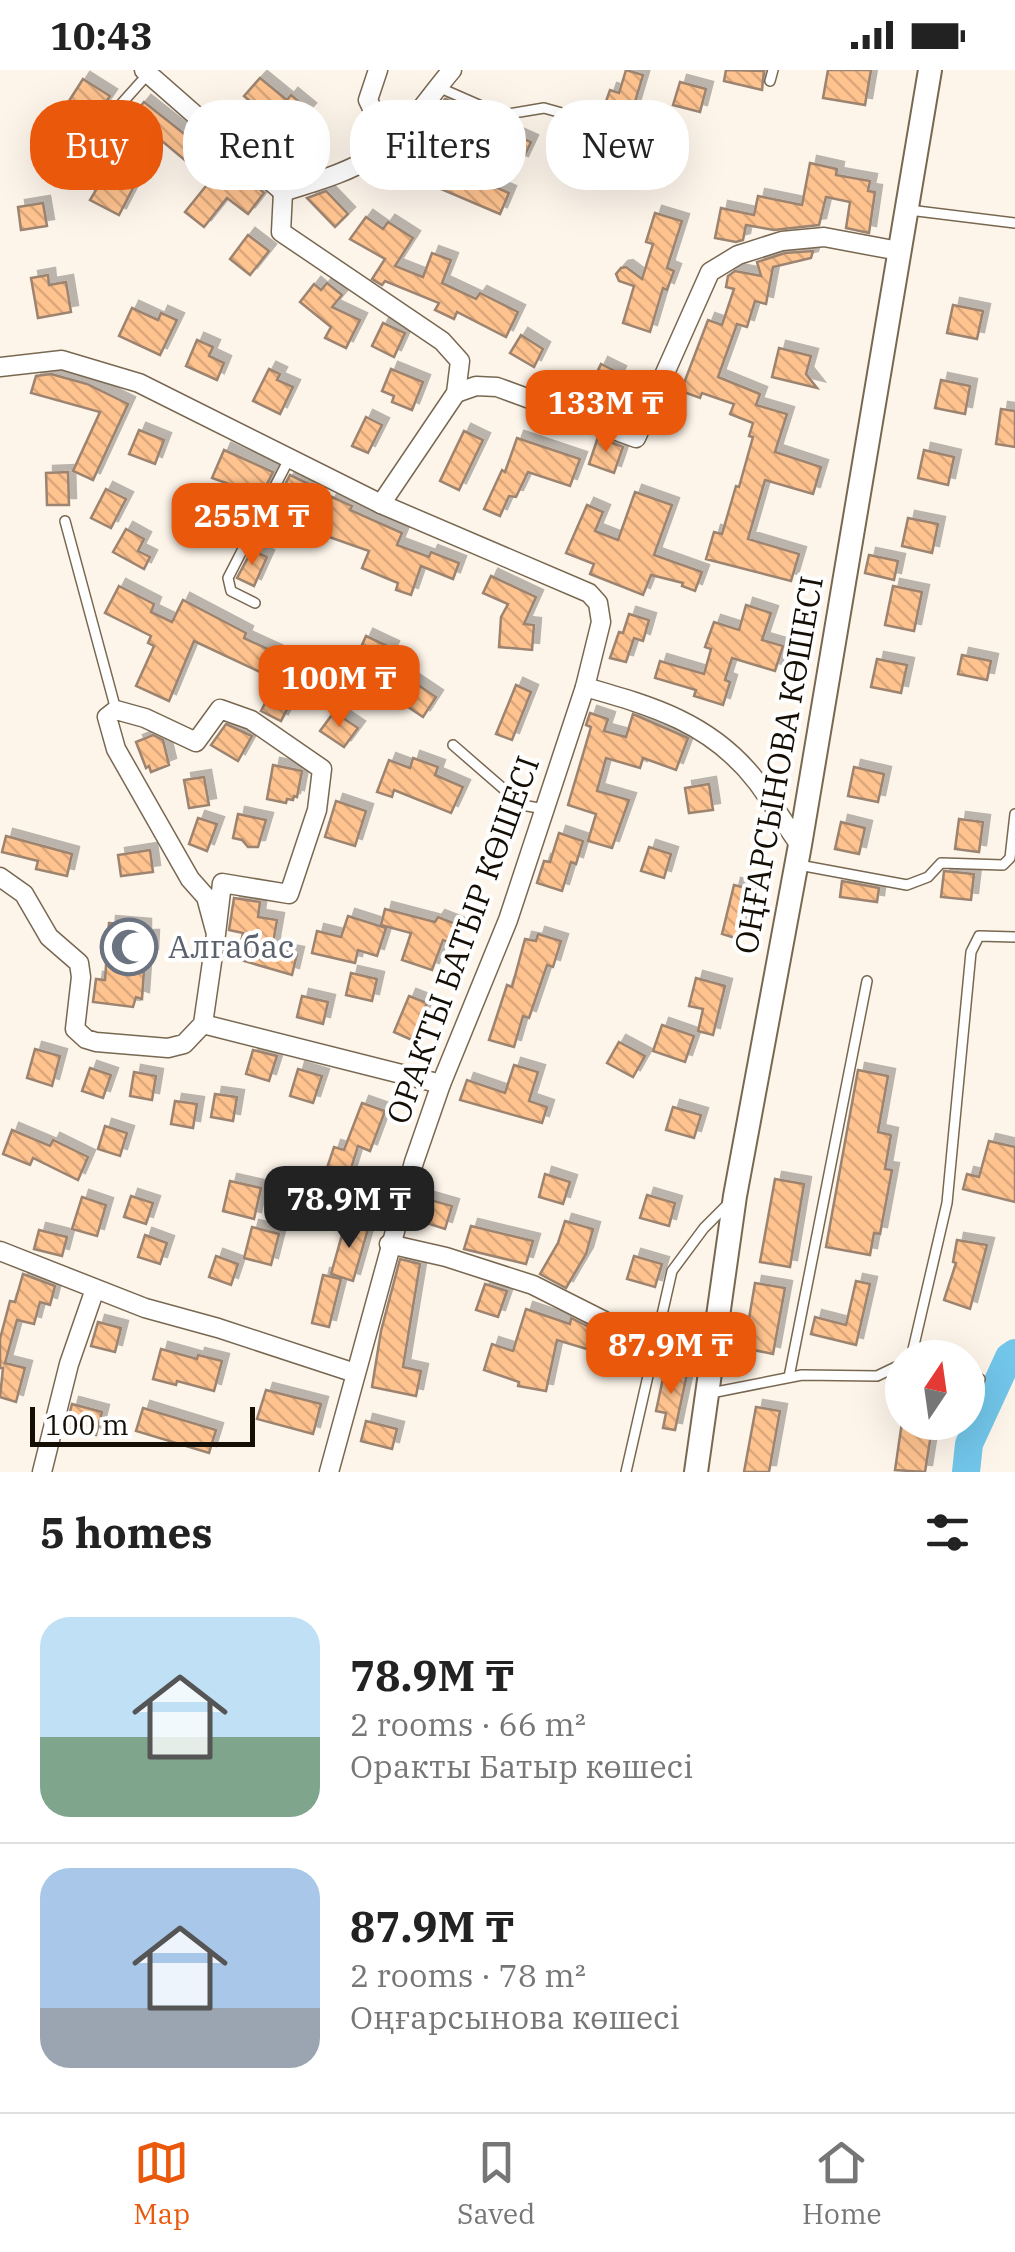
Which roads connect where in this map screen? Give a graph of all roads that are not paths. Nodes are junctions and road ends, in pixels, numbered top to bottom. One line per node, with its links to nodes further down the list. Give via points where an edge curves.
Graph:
1 (378, 70): 9 (street)
2 (452, 70): 7 (street)
3 (773, 70): 6 (lane)
4 (930, 70): 14 (main road, ОҢҒАРСЫНОВА КӨШЕСІ)
5 (146, 72): 8 (lane); 13 (street)
6 (770, 81)
7 (438, 86): 10 (street); 11 (lane, via 502,115)
8 (123, 100)
9 (368, 100)
10 (427, 100)
11 (546, 109)
12 (350, 168): 13 (street)
13 (283, 192): 18 (street, via 282,232 442,341 460,361)
14 (906, 209): 15 (lane); 16 (main road, ОҢҒАРСЫНОВА КӨШЕСІ)
15 (1015, 223)
16 (900, 251): 18 (street, via 824,237 782,241 710,272 636,438 496,387); 28 (main road, ОҢҒАРСЫНОВА КӨШЕСІ)
17 (0, 367): 19 (street, via 62,360 84,365 139,383)
18 (456, 393): 20 (street)
19 (290, 458): 20 (street); 22 (lane, via 228,578 231,591)
20 (381, 504): 23 (street, ОРАКТЫ БАТЫР КӨШЕСІ, via 589,593 601,622)
21 (65, 521): 24 (lane)
22 (255, 603)
23 (585, 687): 26 (street, ОРАКТЫ БАТЫР КӨШЕСІ); 28 (street, via 659,708 714,738 755,779)
24 (116, 710): 30 (street, via 108,717 116,749 206,898); 30 (street, via 196,742 220,709 251,720 322,769 317,810 289,894 222,883)
25 (453, 745): 26 (lane, via 522,804)
26 (544, 809): 34 (street, ОРАКТЫ БАТЫР КӨШЕСІ, via 508,920)
27 (1015, 814): 28 (lane, via 1010,858 1003,865 941,863 928,878 906,885)
28 (798, 855): 35 (main road, ОҢҒАРСЫНОВА КӨШЕСІ)
29 (0, 877): 33 (street, via 24,894 49,937 78,963 78,1034 96,1042 168,1048 184,1044)
30 (216, 934): 33 (street)
31 (1015, 937): 39 (lane, via 980,936 970,952 948,1204)
32 (867, 981): 44 (lane)
33 (203, 1024): 34 (street)
34 (441, 1084): 36 (street, ОРАКТЫ БАТЫР КӨШЕСІ)
35 (736, 1196): 40 (lane, via 672,1271); 41 (main road, ОҢҒАРСЫНОВА КӨШЕСІ)
36 (389, 1244): 40 (street, via 533,1285); 43 (street, ОРАКТЫ БАТЫР КӨШЕСІ)
37 (0, 1251): 38 (street)
38 (95, 1289): 43 (street); 46 (street)
39 (914, 1340)
40 (654, 1346): 41 (street); 48 (lane)
41 (712, 1367): 45 (main road, ОҢҒАРСЫНОВА КӨШЕСІ)
42 (885, 1372): 44 (lane)
43 (355, 1373): 47 (street, ОРАКТЫ БАТЫР КӨШЕСІ)
44 (789, 1377): 45 (lane)
45 (708, 1394): 49 (main road, ОҢҒАРСЫНОВА КӨШЕСІ)
46 (42, 1472)
47 (328, 1472)
48 (626, 1472)
49 (696, 1472)

